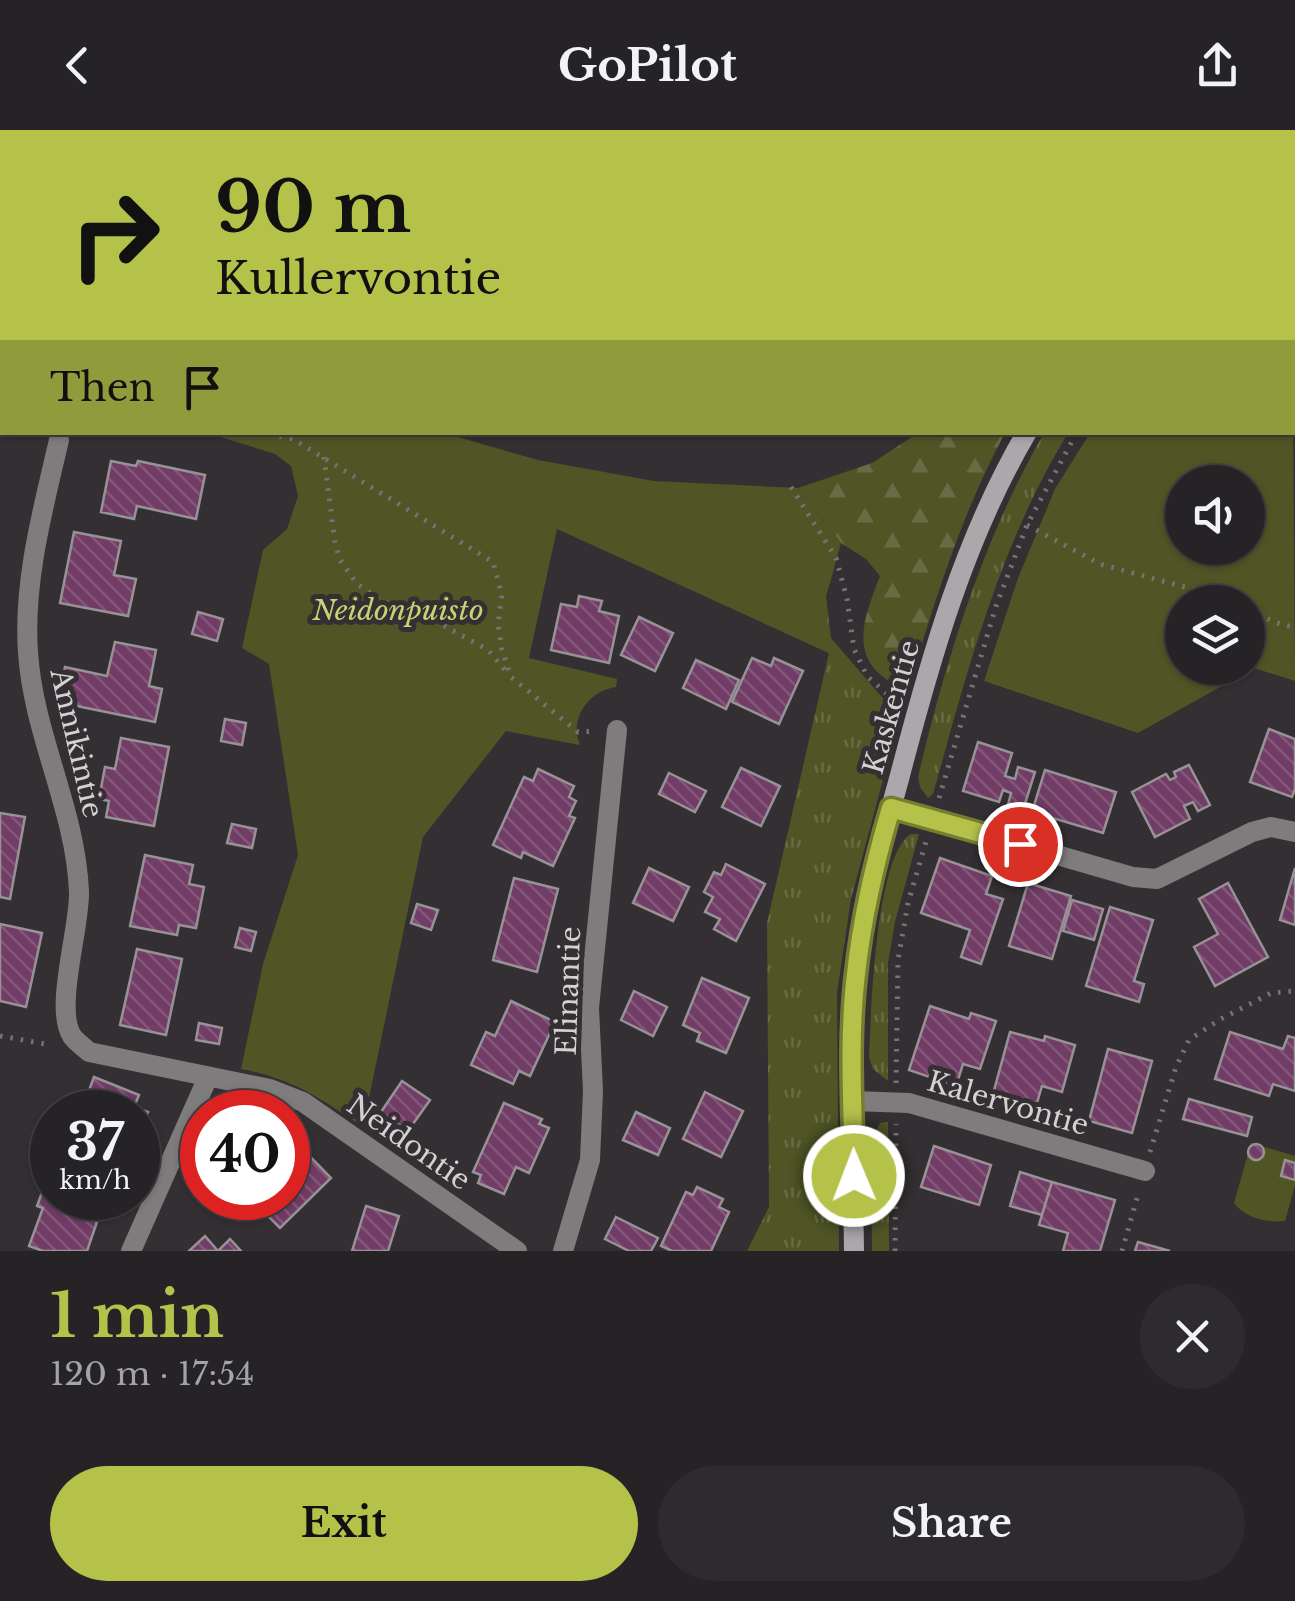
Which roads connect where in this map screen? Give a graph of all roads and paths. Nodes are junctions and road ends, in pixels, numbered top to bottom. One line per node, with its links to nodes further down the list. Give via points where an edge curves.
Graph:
1 (274, 435): 4 (path)
2 (1024, 435): 11 (street, Kaskentie, via 952,596)
3 (59, 440): 17 (street, Annikintie, via 28,599 28,652 76,859 79,894 65,1008 71,1035)
4 (324, 457): 10 (path, via 335,544 357,584 488,650); 10 (path, via 493,562)
5 (791, 487): 11 (path, via 836,558 854,649 868,676)
6 (1027, 525): 7 (path, via 1100,564)
7 (1177, 585)
8 (1265, 618): 9 (path)
9 (1295, 627)
10 (511, 677): 12 (path, via 578,732)
11 (914, 720): 13 (street, Kaskentie)
12 (617, 730): 23 (street, Elinantie, via 589,1008 590,1160)
13 (891, 808): 14 (street, via 1132,878 1157,879 1252,832); 19 (street, Kaskentie, via 855,977)
14 (1295, 832)
15 (1295, 991): 20 (path, via 1271,993 1189,1040)
16 (0, 1036): 17 (path)
17 (89, 1052): 18 (street, Neidontie)
18 (208, 1077): 21 (street); 22 (street, Neidontie, via 304,1102)
19 (853, 1101): 20 (street, Kalervontie, via 909,1103); 24 (street, Kaskentie)
20 (1145, 1170): 25 (path)
21 (131, 1251)
22 (517, 1251)
23 (563, 1251)
24 (854, 1251)
25 (1122, 1251)

